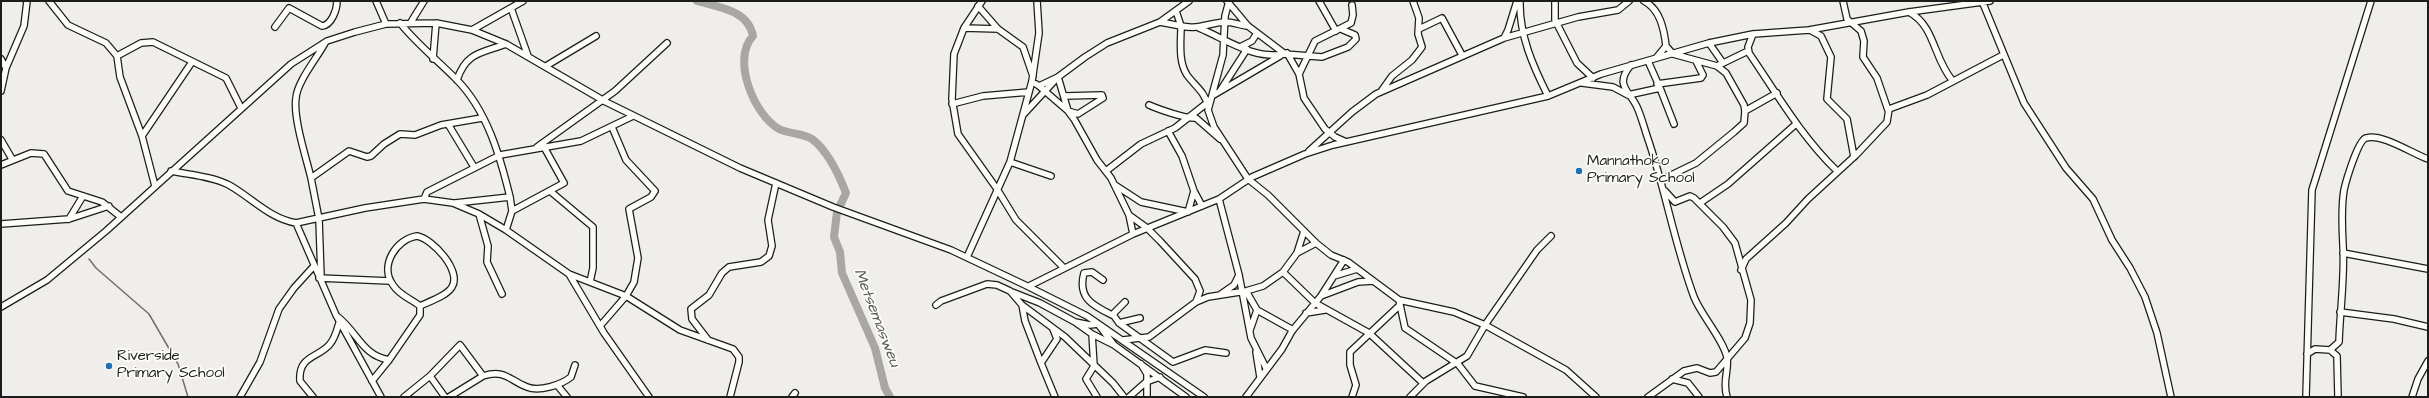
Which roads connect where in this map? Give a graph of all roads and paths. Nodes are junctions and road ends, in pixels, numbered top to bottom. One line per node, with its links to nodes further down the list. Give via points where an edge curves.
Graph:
1 (20, 1): 21 (street)
2 (49, 1): 66 (street, via 68,25 106,42)
3 (336, 1): 39 (street, via 330,23 326,26 289,8)
4 (376, 1): 35 (street)
5 (424, 1): 28 (street)
6 (524, 1): 24 (street)
7 (1037, 1): 82 (street, via 1039,33)
8 (1189, 1): 25 (street)
9 (1319, 1): 45 (street)
10 (1413, 1): 43 (street, via 1419,18)
11 (1516, 1): 51 (street)
12 (1520, 1): 48 (street)
13 (1555, 1): 33 (street, via 1554,16)
14 (1629, 1): 33 (street, via 1618,10)
15 (1644, 1): 57 (street, via 1657,13)
16 (1843, 1): 27 (street)
17 (1982, 1): 18 (street); 26 (street); 65 (street)
18 (1990, 1)
19 (2371, 1): 225 (street, via 2312,190)
20 (1228, 2): 30 (street); 38 (street)
21 (27, 3): 77 (street, via 24,26)
22 (980, 3): 40 (street); 42 (street)
23 (1352, 5): 45 (street, via 1353,15 1350,23)
24 (511, 8): 44 (street); 67 (street)
25 (1176, 11): 29 (street); 37 (street)
26 (1909, 12): 34 (street); 83 (street, via 1924,23 1939,62)
27 (1844, 14): 34 (street); 36 (street)
28 (411, 22): 31 (street); 32 (street)
29 (1160, 22): 37 (street); 79 (street, via 1099,48)
30 (1225, 22): 38 (street); 41 (street); 53 (street)
31 (400, 23): 35 (street); 69 (street)
32 (436, 23): 44 (street); 69 (street)
33 (1557, 23): 48 (street); 80 (street, via 1577,63)
34 (1852, 23): 36 (street); 102 (street, via 1861,31 1864,41 1863,57 1878,80)
35 (386, 24): 52 (street)
36 (1837, 25): 46 (street)
37 (1181, 26): 41 (street); 100 (street, via 1181,58 1184,69 1203,92)
38 (1248, 26): 47 (street)
39 (275, 27)
40 (964, 28): 42 (street); 98 (street, via 953,60)
41 (1199, 28): 53 (street)
42 (998, 29): 82 (street, via 1023,47)
43 (1418, 29): 64 (street, via 1442,18); 90 (street, via 1421,50 1392,76)
44 (472, 30): 56 (street)
45 (1339, 30): 63 (street, via 1315,41); 63 (street, via 1355,35 1356,39 1352,45 1322,57)
46 (1809, 30): 49 (street); 123 (street, via 1821,36 1831,57 1827,99 1847,118)
47 (1257, 34): 58 (street, via 1252,41); 61 (street)
48 (1522, 34): 51 (street); 95 (street)
49 (1753, 34): 55 (street); 60 (street)
50 (596, 36): 75 (street)
51 (1504, 38): 64 (street)
52 (327, 41): 101 (street, via 290,64); 133 (street, via 300,85 296,98 303,149)
53 (1223, 41): 58 (street); 94 (street, via 1223,55)
54 (667, 43): 97 (street, via 629,80)
55 (1709, 43): 62 (street); 73 (street)
56 (506, 44): 67 (street); 81 (street, via 468,58 461,67)
57 (1666, 46): 62 (street); 70 (street)
58 (1240, 47): 59 (street)
59 (1247, 49): 61 (street, via 1274,56); 91 (street)
60 (1748, 51): 73 (street); 92 (street)
61 (1286, 53): 63 (street); 78 (street); 91 (street)
62 (1673, 54): 70 (street); 71 (street)
63 (1307, 55): 78 (street)
64 (1462, 55): 90 (street)
65 (2003, 55): 83 (street); 268 (street, via 2024,103 2066,168 2093,199 2112,240 2145,297 2157,333)
66 (117, 56): 72 (street, via 152,42); 115 (street, via 120,77)
67 (528, 56): 75 (street)
68 (1, 59): 77 (street)
69 (433, 59): 81 (street)
70 (1651, 60): 74 (street); 86 (street)
71 (1696, 61): 76 (street); 86 (street, via 1703,75 1700,78)
72 (192, 62): 101 (street, via 226,78); 115 (street)
73 (1723, 63): 76 (street)
74 (1631, 65): 80 (street); 96 (street, via 1623,78)
75 (546, 66): 97 (street)
76 (1717, 66): 104 (street, via 1726,73 1742,100)
77 (6, 68): 87 (street)
78 (1299, 74): 114 (street, via 1304,98)
79 (1058, 77): 85 (street); 89 (street); 93 (street)
80 (1593, 78): 84 (street)
81 (457, 80): 107 (street)
82 (1033, 80): 85 (street); 88 (street)
83 (1952, 80): 102 (street, via 1927,95)
84 (1582, 83): 95 (street); 96 (street, via 1613,88)
85 (1039, 86): 89 (street)
86 (1658, 86): 96 (street); 110 (street)
87 (1, 91)
88 (1029, 92): 98 (street, via 983,96); 105 (street)
89 (1045, 92): 103 (street); 105 (street)
90 (1379, 92): 114 (street, via 1352,112)
91 (1218, 93): 94 (street)
92 (1776, 93): 104 (street); 111 (street)
93 (1065, 96): 103 (street); 103 (street, via 1103,98 1078,114)
94 (1212, 96): 100 (street)
95 (1548, 96): 118 (street)
96 (1628, 96): 135 (street, via 1637,106)
97 (602, 100): 106 (street); 120 (street)
98 (952, 104): 139 (street, via 961,140)
99 (1149, 104): 108 (street, via 1161,111 1180,114)
100 (1208, 104): 108 (street); 117 (street, via 1210,119)
101 (241, 108): 129 (street)
102 (1888, 110): 123 (street, via 1889,120)
103 (1068, 111): 130 (street)
104 (1745, 111): 135 (street, via 1744,123 1734,132 1696,163)
105 (1023, 115): 126 (street)
106 (633, 116): 112 (street); 136 (street)
107 (482, 118): 109 (street); 122 (street)
108 (1189, 119): 113 (street); 117 (street, via 1196,118)
109 (448, 124): 128 (street); 133 (street, via 415,135 400,134 371,156 344,152)
110 (1674, 124)
111 (1796, 124): 131 (street); 147 (street, via 1728,184)
112 (612, 127): 119 (street, via 581,141); 189 (street, via 626,160 655,191 651,197 629,209 638,258 634,282)
113 (1168, 131): 130 (street, via 1141,144); 141 (street, via 1182,156)
114 (1330, 134): 118 (street); 121 (street)
115 (142, 136): 138 (street)
116 (1, 140): 124 (street)
117 (1223, 141): 134 (street)
118 (1347, 142): 121 (street)
119 (544, 147): 120 (street); 140 (street, via 564,180 561,186)
120 (535, 148): 122 (street)
121 (1305, 154): 134 (street)
122 (500, 155): 128 (street); 144 (street)
123 (1854, 157): 131 (street)
124 (12, 159): 127 (street); 143 (street, via 31,152 44,154 50,160 64,187)
125 (2428, 159): 167 (street, via 2396,144 2368,138 2362,140 2344,190)
126 (1010, 162): 132 (street); 139 (street)
127 (1, 165)
128 (474, 168): 145 (street, via 427,192)
129 (171, 171): 138 (street); 158 (street, via 216,179 230,186 262,210)
130 (1106, 171): 137 (street)
131 (1837, 171): 174 (street, via 1746,259)
132 (1051, 176)
133 (311, 178): 157 (street)
134 (1248, 180): 146 (street); 162 (street, via 1262,190)
135 (1661, 180): 142 (street)
136 (776, 183): 168 (street); 219 (street, via 768,220 772,246 769,256 761,262 729,267 722,273 709,295 691,309 692,319)
137 (1115, 184): 152 (street, via 1141,202); 154 (street)
138 (156, 186): 155 (street)
139 (997, 189): 168 (street); 171 (street, via 1016,220)
140 (550, 191): 151 (street); 182 (street, via 593,227 593,268)
141 (1194, 191): 150 (street); 152 (street)
142 (1665, 191): 147 (street, via 1676,202 1690,196); 226 (street, via 1668,215 1694,297)
143 (83, 196): 149 (street); 156 (street)
144 (510, 197): 148 (street); 151 (street)
145 (424, 199): 148 (street); 157 (street, via 365,208)
146 (1219, 199): 150 (street); 177 (street)
147 (1700, 203): 174 (street, via 1735,243)
148 (453, 204): 153 (street)
149 (109, 206): 155 (street); 156 (street)
150 (1202, 206): 152 (street)
151 (512, 211): 161 (street)
152 (1188, 212): 160 (street)
153 (479, 214): 161 (street); 187 (street, via 488,246 487,262)
154 (1128, 215): 160 (street); 163 (street)
155 (121, 217): 198 (street, via 47,280)
156 (69, 219): 159 (street)
157 (319, 219): 158 (street); 179 (street)
158 (296, 223): 170 (street)
159 (1, 224)
160 (1147, 228): 163 (street); 192 (street, via 1195,280 1200,291)
161 (506, 230): 176 (street)
162 (1304, 232): 165 (street); 166 (street)
163 (1133, 234): 171 (street)
164 (1551, 236): 210 (street, via 1537,250)
165 (1316, 243): 166 (street); 169 (street, via 1331,255)
166 (1297, 253): 175 (street)
167 (2343, 253): 173 (street); 201 (street)
168 (967, 257): 184 (street)
169 (1344, 260): 172 (street); 178 (street)
170 (314, 266): 179 (street); 245 (street, via 279,309 260,362)
171 (1064, 268): 184 (street)
172 (1357, 269): 178 (street); 183 (street)
173 (2428, 269)
174 (1741, 270): 226 (street, via 1752,300 1750,323 1745,338)
175 (1283, 272): 186 (street, via 1263,286); 193 (street)
176 (569, 274): 182 (street); 211 (street)
177 (1239, 275): 186 (street); 188 (street, via 1234,285)
178 (1334, 276): 190 (street)
179 (320, 277): 181 (street); 203 (street)
180 (1103, 280): 204 (street, via 1092,272 1084,273 1082,283 1086,297 1094,307)
181 (390, 281): 197 (street, via 400,293); 197 (street, via 392,254 401,240 417,236 431,242 444,256 454,276 454,282 450,290)
182 (590, 282): 189 (street)
183 (1373, 282): 190 (street, via 1358,282); 194 (street)
184 (1029, 286): 209 (street)
185 (1010, 291): 195 (street, via 987,284); 196 (street); 206 (street, via 1040,303)
186 (1245, 292): 188 (street); 199 (street); 215 (street)
187 (502, 294)
188 (1219, 295): 192 (street)
189 (626, 296): 211 (street); 219 (street, via 680,330)
190 (1321, 296): 193 (street)
191 (1125, 302): 204 (street)
192 (1196, 302): 218 (street)
193 (1315, 302): 200 (street); 202 (street)
194 (1399, 302): 210 (street, via 1454,312); 216 (street); 231 (street, via 1405,328)
195 (936, 305)
196 (1022, 305): 212 (street); 230 (street, via 1025,321)
197 (420, 306): 227 (street, via 417,322)
198 (1, 307)
199 (1257, 310): 214 (street); 215 (street)
200 (1325, 310): 202 (street); 216 (street)
201 (2340, 312): 213 (street, via 2394,319); 223 (street, via 2339,342)
202 (1306, 313): 214 (street)
203 (336, 315): 207 (street); 227 (street, via 371,354)
204 (1114, 316): 208 (street)
205 (1140, 318): 208 (street)
206 (1075, 322): 209 (street); 217 (street)
207 (340, 323): 240 (street); 246 (street, via 331,343 308,358 301,372 300,381)
208 (1119, 323): 218 (street)
209 (1098, 324): 220 (street); 221 (street)
210 (1485, 325): 231 (street, via 1467,356); 264 (street, via 1566,370)
211 (600, 326): 251 (street)
212 (1051, 327): 230 (street, via 1057,339); 233 (street)
213 (2428, 327)
214 (1293, 330): 234 (street)
215 (1250, 331): 222 (street)
216 (1369, 333): 242 (street); 261 (street, via 1350,352 1350,365 1356,385)
217 (1092, 334): 221 (street); 233 (street)
218 (1144, 339): 220 (street); 224 (street, via 1173,362 1205,350)
219 (709, 340): 252 (street, via 733,349 739,357)
220 (1123, 340): 259 (street)
221 (1114, 345): 228 (street)
222 (1256, 349): 234 (street); 238 (street)
223 (2330, 350): 225 (street, via 2315,349); 270 (street, via 2337,356)
224 (1226, 353)
225 (2307, 354): 269 (street)
226 (1727, 358): 239 (street, via 1714,373 1693,369); 267 (street, via 1724,384)
227 (389, 360): 240 (street)
228 (1140, 362): 237 (street); 241 (street, via 1147,374)
229 (2428, 362): 271 (street)
230 (1041, 363): 253 (street)
231 (1458, 364): 242 (street); 263 (street, via 1475,386)
232 (574, 365): 243 (street, via 571,377)
233 (1094, 366): 254 (street, via 1086,379); 255 (street)
234 (1266, 368): 238 (street)
235 (430, 376): 236 (street, via 460,345); 247 (street); 248 (street)
236 (484, 376): 243 (street, via 499,373 530,388); 249 (street)
237 (1160, 377): 241 (street); 258 (street)
238 (1260, 378): 260 (street)
239 (1672, 379): 265 (street); 266 (street, via 1688,383)
240 (372, 381): 244 (street)
241 (1146, 382): 256 (street); 257 (street)
242 (1423, 383): 262 (street)
243 (558, 385): 250 (street)
244 (380, 396)
245 (240, 397)
246 (313, 397)
247 (404, 397)
248 (445, 397)
249 (449, 397)
250 (567, 397)
251 (648, 397)
252 (730, 397)
253 (1055, 397)
254 (1096, 397)
255 (1124, 397)
256 (1129, 397)
257 (1147, 397)
258 (1186, 397)
259 (1204, 397)
260 (1246, 397)
261 (1352, 397)
262 (1410, 397)
263 (1523, 397)
264 (1596, 397)
265 (1648, 397)
266 (1699, 397)
267 (1727, 397)
268 (2171, 397)
269 (2306, 397)
270 (2338, 397)
271 (2412, 397)

